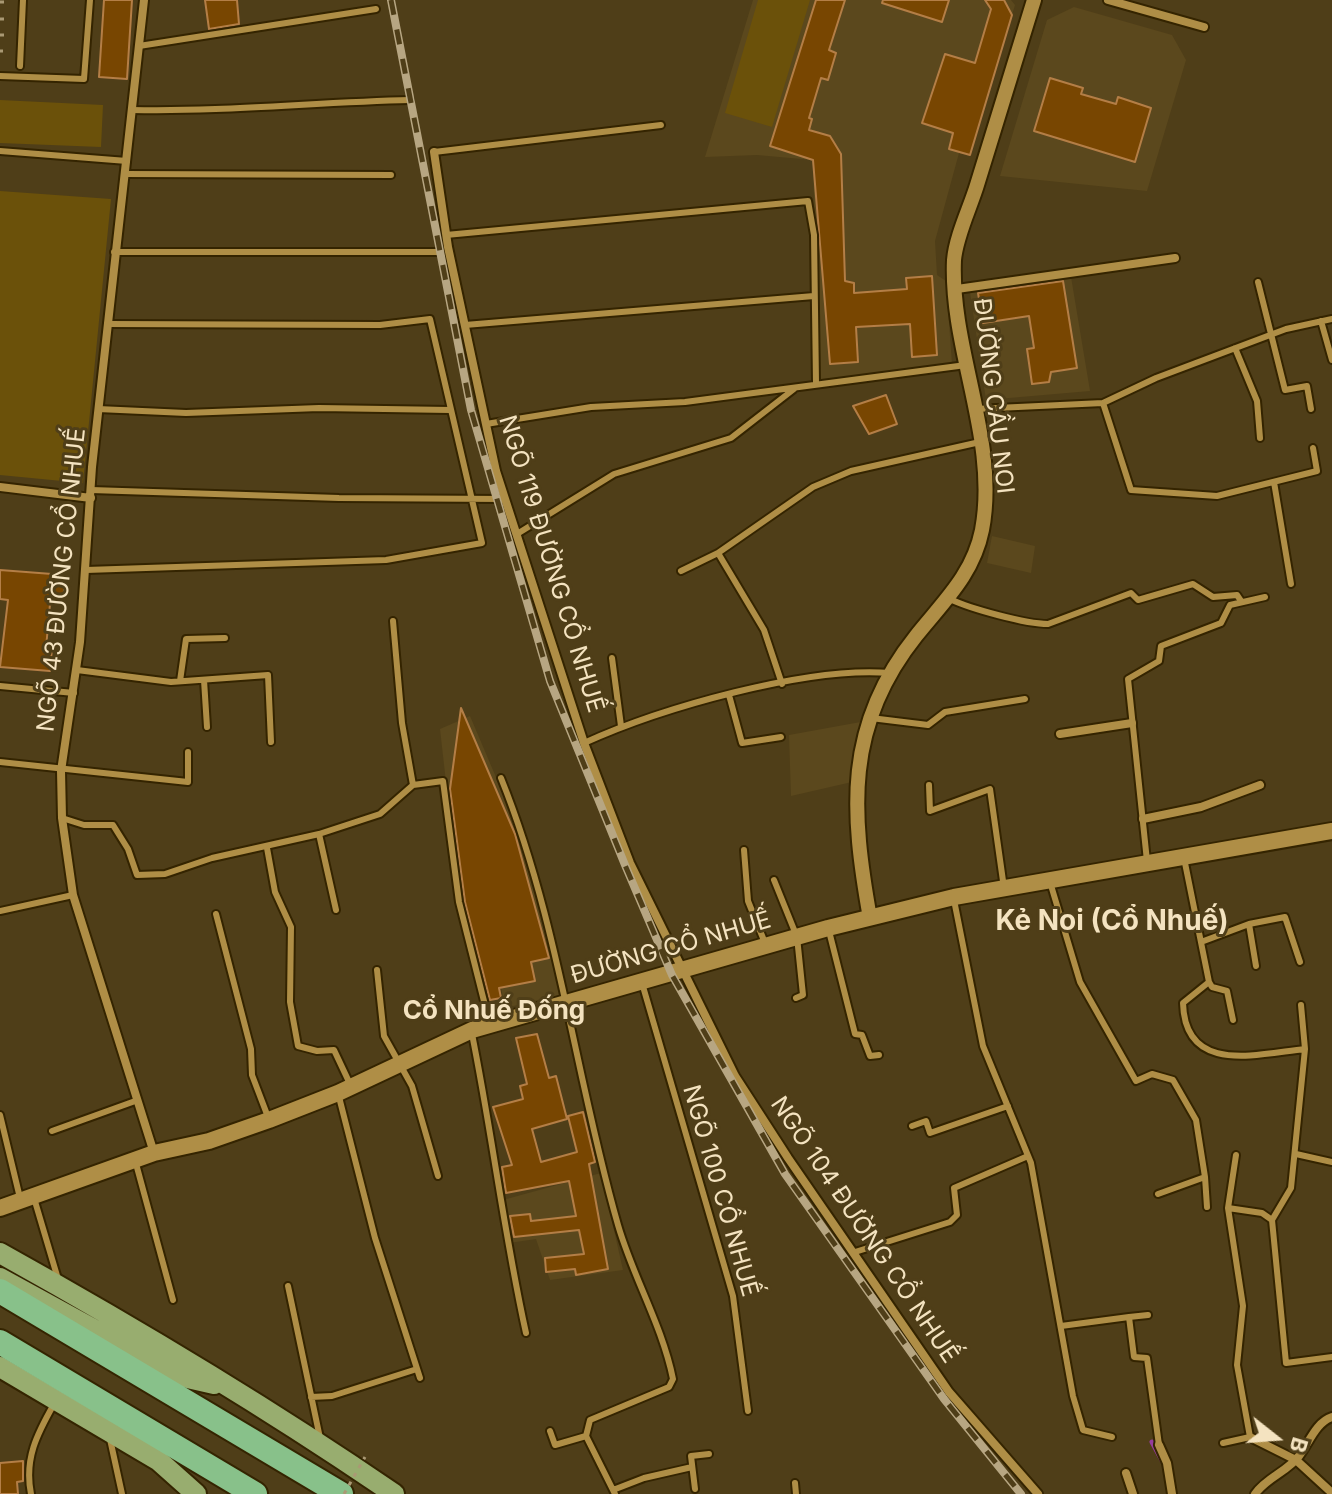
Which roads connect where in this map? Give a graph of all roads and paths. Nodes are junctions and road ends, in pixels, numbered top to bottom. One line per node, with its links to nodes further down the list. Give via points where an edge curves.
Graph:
1 (23, 0): 9 (lane)
2 (90, 0): 10 (lane, via 84,79)
3 (144, 0): 8 (street, NGÕ 43 ĐƯỜNG CỔ NHUẾ)
4 (1034, 0): 24 (street, ĐƯỜNG CẦU NOI, via 954,257)
5 (1108, 0): 7 (street)
6 (376, 9): 8 (lane)
7 (1204, 27)
8 (139, 46): 12 (street, NGÕ 43 ĐƯỜNG CỔ NHUẾ)
9 (20, 66)
10 (0, 76)
11 (410, 100): 12 (lane, via 221,112)
12 (132, 110): 16 (street, NGÕ 43 ĐƯỜNG CỔ NHUẾ)
13 (661, 125): 15 (lane)
14 (0, 151): 16 (lane)
15 (434, 152): 19 (street, NGÕ 119 ĐƯỜNG CỔ NHUẾ)
16 (127, 161): 17 (street, NGÕ 43 ĐƯỜNG CỔ NHUẾ)
17 (125, 174): 18 (lane); 20 (street, NGÕ 43 ĐƯỜNG CỔ NHUẾ)
18 (391, 175)
19 (446, 235): 25 (lane, via 808,201); 29 (street, NGÕ 119 ĐƯỜNG CỔ NHUẾ)
20 (114, 252): 21 (lane); 28 (street, NGÕ 43 ĐƯỜNG CỔ NHUẾ)
21 (438, 252)
22 (1175, 258): 24 (street)
23 (1258, 282): 30 (lane)
24 (957, 289): 33 (street, ĐƯỜNG CẦU NOI)
25 (814, 296): 29 (lane); 34 (lane)
26 (1332, 319): 27 (lane)
27 (1321, 321): 30 (lane); 32 (lane)
28 (107, 324): 37 (street, NGÕ 43 ĐƯỜNG CỔ NHUẾ); 40 (lane, via 380,325 430,319)
29 (465, 325): 42 (street, NGÕ 119 ĐƯỜNG CỔ NHUẾ)
30 (1270, 335): 31 (lane); 39 (lane, via 1285,390 1307,386)
31 (1235, 348): 36 (lane); 44 (lane, via 1257,401)
32 (1332, 360)
33 (967, 365): 34 (lane); 38 (street, ĐƯỜNG CẦU NOI)
34 (816, 383): 35 (lane)
35 (794, 389): 43 (lane, via 591,407); 52 (lane, via 731,438 614,474)
36 (1103, 403): 38 (lane); 47 (lane, via 1131,490 1217,496)
37 (98, 409): 40 (lane); 49 (street, NGÕ 43 ĐƯỜNG CỔ NHUẾ)
38 (975, 409): 45 (street, ĐƯỜNG CẦU NOI)
39 (1311, 409)
40 (450, 410): 51 (lane)
41 (471, 410): 42 (street)
42 (483, 410): 43 (street, NGÕ 119 ĐƯỜNG CỔ NHUẾ)
43 (486, 424): 50 (street, NGÕ 119 ĐƯỜNG CỔ NHUẾ, via 489,459)
44 (1260, 438)
45 (980, 442): 53 (lane, via 851,471 813,487); 58 (street, ĐƯỜNG CẦU NOI, via 985,510 981,534 971,565)
46 (1313, 448): 47 (lane, via 1317,471)
47 (1274, 482): 56 (lane)
48 (0, 487): 49 (street)
49 (91, 494): 51 (lane); 54 (street, NGÕ 43 ĐƯỜNG CỔ NHUẾ)
50 (505, 499): 51 (lane); 52 (street, NGÕ 119 ĐƯỜNG CỔ NHUẾ)
51 (473, 500): 54 (lane, via 482,543 386,560)
52 (517, 534): 79 (street, NGÕ 119 ĐƯỜNG CỔ NHUẾ)
53 (718, 553): 55 (lane); 67 (lane, via 764,630)
54 (86, 570): 63 (street, NGÕ 43 ĐƯỜNG CỔ NHUẾ)
55 (681, 571)
56 (1291, 584)
57 (1265, 597): 59 (lane)
58 (950, 599): 59 (lane, via 1035,624 1131,593 1138,600 1193,584 1213,597 1237,595); 64 (street, ĐƯỜNG CẦU NOI)
59 (1241, 601): 73 (lane, via 1230,605 1221,623 1161,646 1159,661 1128,679)
60 (393, 621): 84 (lane)
61 (225, 638): 66 (lane, via 186,639)
62 (612, 658): 74 (lane)
63 (77, 670): 66 (lane); 69 (street, NGÕ 43 ĐƯỜNG CỔ NHUẾ)
64 (890, 673): 67 (lane, via 838,672); 72 (street, ĐƯỜNG CẦU NOI)
65 (204, 680): 66 (lane); 75 (lane); 78 (lane, via 268,675)
66 (180, 681)
67 (782, 684): 70 (lane)
68 (0, 686): 69 (lane)
69 (74, 693): 82 (street, NGÕ 43 ĐƯỜNG CỔ NHUẾ)
70 (729, 695): 74 (lane); 77 (lane, via 742,743)
71 (1025, 699): 72 (lane, via 945,712 928,725)
72 (871, 718): 103 (street, ĐƯỜNG CẦU NOI, via 854,800)
73 (1132, 723): 76 (street); 88 (lane)
74 (621, 726): 79 (lane)
75 (207, 727)
76 (1060, 734)
77 (781, 737)
78 (271, 742)
79 (584, 743): 112 (street, NGÕ 119 ĐƯỜNG CỔ NHUẾ, via 630,863)
80 (188, 752): 82 (lane, via 188,782)
81 (0, 762): 82 (lane)
82 (61, 771): 87 (street, NGÕ 43 ĐƯỜNG CỔ NHUẾ)
83 (501, 778): 116 (lane, via 550,920)
84 (413, 785): 90 (lane, via 380,814); 119 (lane, via 443,781 459,902)
85 (929, 785): 97 (lane, via 930,811 990,789)
86 (1260, 785): 88 (street, via 1201,807)
87 (62, 818): 91 (lane, via 113,825 137,875 165,874); 98 (street, NGÕ 43 ĐƯỜNG CỔ NHUẾ)
88 (1143, 819): 94 (lane)
89 (1332, 831): 93 (main road, ĐƯỜNG CỔ NHUẾ)
90 (319, 834): 91 (lane); 100 (lane)
91 (267, 848): 124 (lane, via 275,892 291,927 290,1002 298,1046 334,1050)
92 (744, 850): 108 (lane, via 748,901)
93 (1184, 858): 94 (main road, ĐƯỜNG CỔ NHUẾ); 107 (lane)
94 (1147, 861): 95 (main road, ĐƯỜNG CỔ NHUẾ)
95 (1049, 879): 97 (main road, ĐƯỜNG CỔ NHUẾ); 138 (lane, via 1080,982 1136,1081 1152,1074 1173,1080 1196,1120)
96 (774, 880): 106 (lane)
97 (1004, 888): 99 (main road, ĐƯỜNG CỔ NHUẾ)
98 (73, 895): 101 (lane); 125 (street, NGÕ 43 ĐƯỜNG CỔ NHUẾ)
99 (954, 897): 103 (main road, ĐƯỜNG CỔ NHUẾ); 126 (lane, via 983,1046)
100 (336, 910)
101 (0, 911)
102 (216, 914): 128 (lane, via 251,1049 252,1075)
103 (870, 918): 105 (main road, ĐƯỜNG CỔ NHUẾ)
104 (1249, 924): 107 (lane); 109 (lane, via 1285,917); 110 (lane)
105 (828, 928): 106 (main road, ĐƯỜNG CỔ NHUẾ); 122 (lane, via 855,1034 862,1035 870,1056)
106 (797, 937): 108 (main road, ĐƯỜNG CỔ NHUẾ); 115 (lane, via 803,995)
107 (1201, 942): 113 (lane)
108 (766, 946): 112 (main road, ĐƯỜNG CỔ NHUẾ)
109 (1300, 962)
110 (1256, 966)
111 (377, 970): 123 (lane, via 384,1036)
112 (684, 970): 114 (main road, ĐƯỜNG CỔ NHUẾ); 145 (street, NGÕ 104 ĐƯỜNG CỔ NHUẾ, via 735,1076)
113 (1209, 982): 118 (lane, via 1227,991); 121 (lane, via 1183,1003 1183,1022 1208,1053 1228,1057)
114 (642, 983): 116 (main road, ĐƯỜNG CỔ NHUẾ); 164 (lane, NGÕ 100 CỔ NHUẾ, via 733,1296)
115 (796, 998)
116 (567, 1003): 119 (main road, ĐƯỜNG CỔ NHUẾ); 168 (lane, via 619,1227 672,1373 671,1385 590,1420)
117 (1301, 1005): 121 (lane)
118 (1233, 1020)
119 (490, 1025): 120 (main road, ĐƯỜNG CỔ NHUẾ)
120 (472, 1030): 123 (main road, ĐƯỜNG CỔ NHUẾ); 155 (lane, via 504,1233)
121 (1305, 1049): 132 (lane)
122 (879, 1055)
123 (400, 1064): 124 (main road, ĐƯỜNG CỔ NHUẾ); 137 (lane, via 412,1086)
124 (345, 1090): 128 (main road, ĐƯỜNG CỔ NHUẾ); 159 (lane, via 375,1238)
125 (138, 1100): 130 (lane); 131 (street, NGÕ 43 ĐƯỜNG CỔ NHUẾ)
126 (1008, 1106): 129 (lane, via 930,1133 926,1121); 134 (lane)
127 (0, 1115): 140 (lane)
128 (269, 1120): 131 (main road, ĐƯỜNG CỔ NHUẾ)
129 (912, 1126)
130 (52, 1131)
131 (154, 1153): 135 (main road, ĐƯỜNG CỔ NHUẾ)
132 (1296, 1154): 136 (lane); 144 (lane, via 1291,1188)
133 (1236, 1155): 143 (lane)
134 (1028, 1156): 145 (lane, via 954,1188 957,1215 950,1222); 154 (lane)
135 (135, 1160): 140 (main road, ĐƯỜNG CỔ NHUẾ); 151 (lane)
136 (1332, 1162)
137 (438, 1176)
138 (1205, 1177): 139 (lane); 141 (lane)
139 (1158, 1194)
140 (28, 1200): 142 (main road, ĐƯỜNG CỔ NHUẾ); 149 (lane)
141 (1207, 1207)
142 (0, 1208)
143 (1228, 1208): 144 (lane, via 1262,1213); 170 (lane, via 1243,1306 1237,1365)
144 (1272, 1220): 157 (lane, via 1286,1363)
145 (855, 1252): 192 (street, NGÕ 104 ĐƯỜNG CỔ NHUẾ, via 949,1392)
146 (0, 1253): 149 (main road)
147 (0, 1278): 161 (main road, via 179,1376)
148 (288, 1286): 162 (lane)
149 (61, 1287): 161 (main road, via 187,1358)
150 (0, 1291): 189 (highway)
151 (173, 1300)
152 (1148, 1315): 153 (lane)
153 (1129, 1317): 154 (lane); 173 (lane, via 1134,1357 1147,1358)
154 (1061, 1326): 169 (lane, via 1083,1430)
155 (526, 1333)
156 (0, 1342): 188 (highway)
157 (1332, 1357)
158 (0, 1367): 163 (main road)
159 (417, 1369): 160 (lane); 162 (lane, via 332,1396)
160 (420, 1378)
161 (222, 1385): 172 (main road)
162 (311, 1397): 172 (lane)
163 (56, 1401): 166 (main road); 184 (lane, via 30,1454)
164 (748, 1411)
165 (1332, 1417): 176 (street, via 1324,1420)
166 (108, 1431): 177 (main road); 185 (lane)
167 (550, 1431): 168 (lane, via 555,1445)
168 (586, 1436): 182 (lane)
169 (1112, 1437)
170 (1250, 1437): 171 (lane); 176 (street)
171 (1223, 1443)
172 (322, 1445): 190 (main road)
173 (1159, 1445): 194 (street)
174 (709, 1454): 178 (lane, via 691,1456)
175 (365, 1457): 189 (path, bridge)
176 (1296, 1460): 183 (street); 195 (street, via 1263,1482)
177 (159, 1461): 186 (main road); 187 (main road, via 199,1471)
178 (692, 1467): 181 (lane); 182 (lane, via 644,1478)
179 (1126, 1473): 193 (street)
180 (795, 1483): 191 (lane)
181 (695, 1489)
182 (614, 1492)
183 (1332, 1493)
184 (31, 1494)
185 (122, 1494)
186 (196, 1494)
187 (239, 1494)
188 (255, 1494)
189 (343, 1494)
190 (394, 1494)
191 (796, 1494)
192 (1038, 1494)
193 (1133, 1494)
194 (1172, 1494)
195 (1255, 1494)

